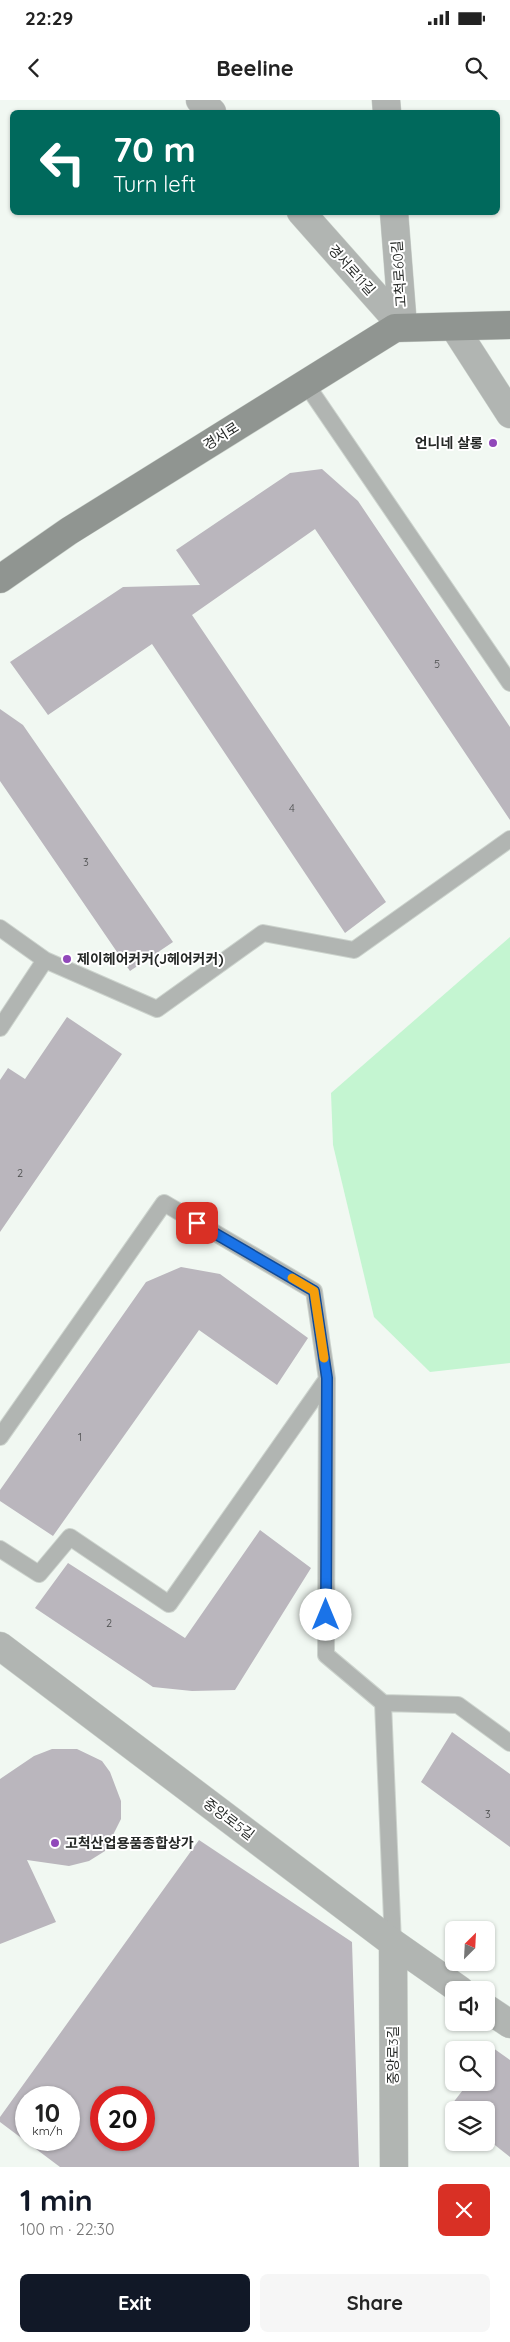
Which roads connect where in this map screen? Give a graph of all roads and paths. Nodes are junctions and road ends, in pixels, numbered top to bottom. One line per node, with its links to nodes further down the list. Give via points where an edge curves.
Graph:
1 (200, 100): 2 (street)
2 (210, 110)
3 (304, 215): 7 (street, 경서로11길)
4 (394, 215): 7 (street, 고척로60길)
5 (510, 325): 6 (main road)
6 (454, 326): 7 (main road); 9 (street)
7 (399, 328): 8 (main road, 경서로)
8 (306, 384): 10 (main road, 경서로, via 69,531); 11 (lane)
9 (510, 414)
10 (0, 579)
11 (510, 683)
12 (510, 839): 14 (lane, via 354,950 263,933 157,1009)
13 (0, 928): 14 (lane)
14 (46, 960): 15 (lane)
15 (0, 1028)
16 (327, 1378): 17 (lane, via 314,1291 164,1203); 18 (lane, via 170,1604 70,1537 38,1574); 20 (lane, via 326,1655)
17 (0, 1437)
18 (0, 1549)
19 (0, 1646): 22 (street, 중앙로5길)
20 (384, 1703): 21 (lane, via 458,1705); 22 (lane)
21 (510, 1743)
22 (393, 1943): 23 (street, 중앙로5길); 26 (street, 중앙로3길)
23 (447, 1981)
24 (495, 2014): 25 (street)
25 (510, 2024)
26 (394, 2167)

